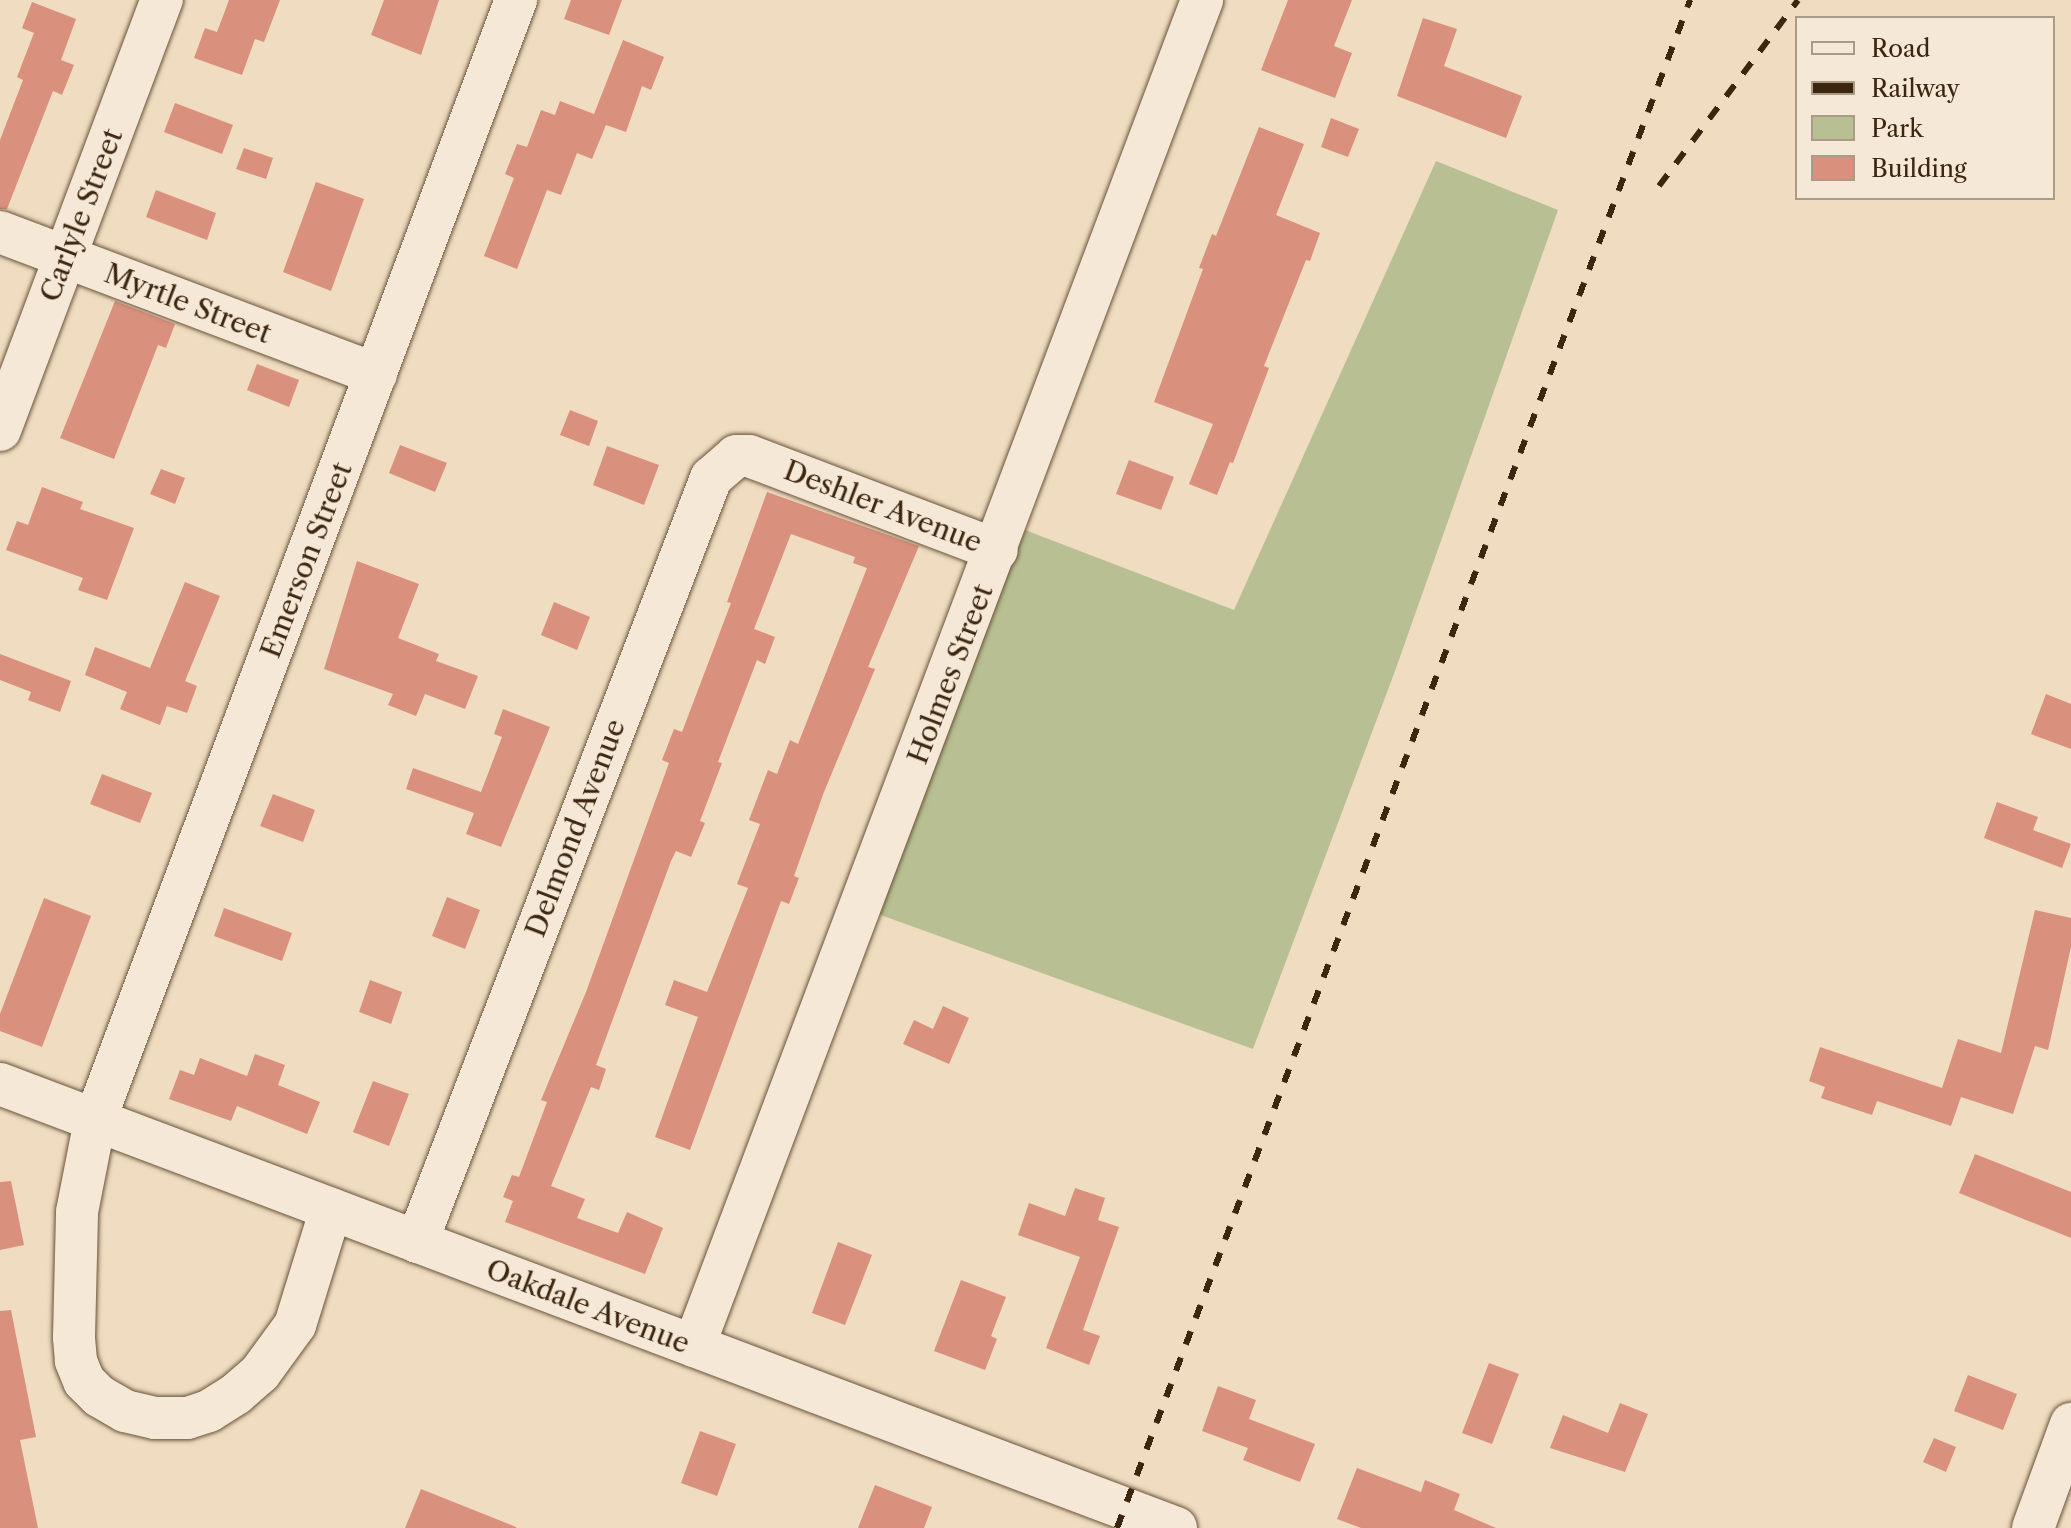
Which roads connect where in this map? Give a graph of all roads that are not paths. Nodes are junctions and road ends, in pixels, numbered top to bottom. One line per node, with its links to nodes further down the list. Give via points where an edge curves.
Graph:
1 (162, 0): 5 (street, Carlyle Street)
2 (516, 0): 6 (street, Emerson Street)
3 (1202, 0): 9 (street, Holmes Street)
4 (0, 232): 5 (street, Myrtle Street)
5 (65, 256): 6 (street, Myrtle Street); 7 (street, Carlyle Street)
6 (376, 374): 11 (street, Emerson Street)
7 (0, 430)
8 (769, 462): 9 (street, Deshler Avenue); 13 (street, Delmond Avenue, via 736,456 702,493)
9 (997, 550): 14 (street, Holmes Street)
10 (0, 1084): 11 (street, Oakdale Avenue)
11 (95, 1120): 12 (street, Oakdale Avenue); 12 (street, Emerson Street, via 77,1212 76,1361 84,1381 125,1411 187,1418 209,1411 260,1373 295,1325)
12 (331, 1209): 13 (street, Oakdale Avenue)
13 (417, 1242): 14 (street, Oakdale Avenue)
14 (694, 1346): 16 (street, Oakdale Avenue)
15 (2071, 1426): 17 (street)
16 (1176, 1528)
17 (2033, 1528)

